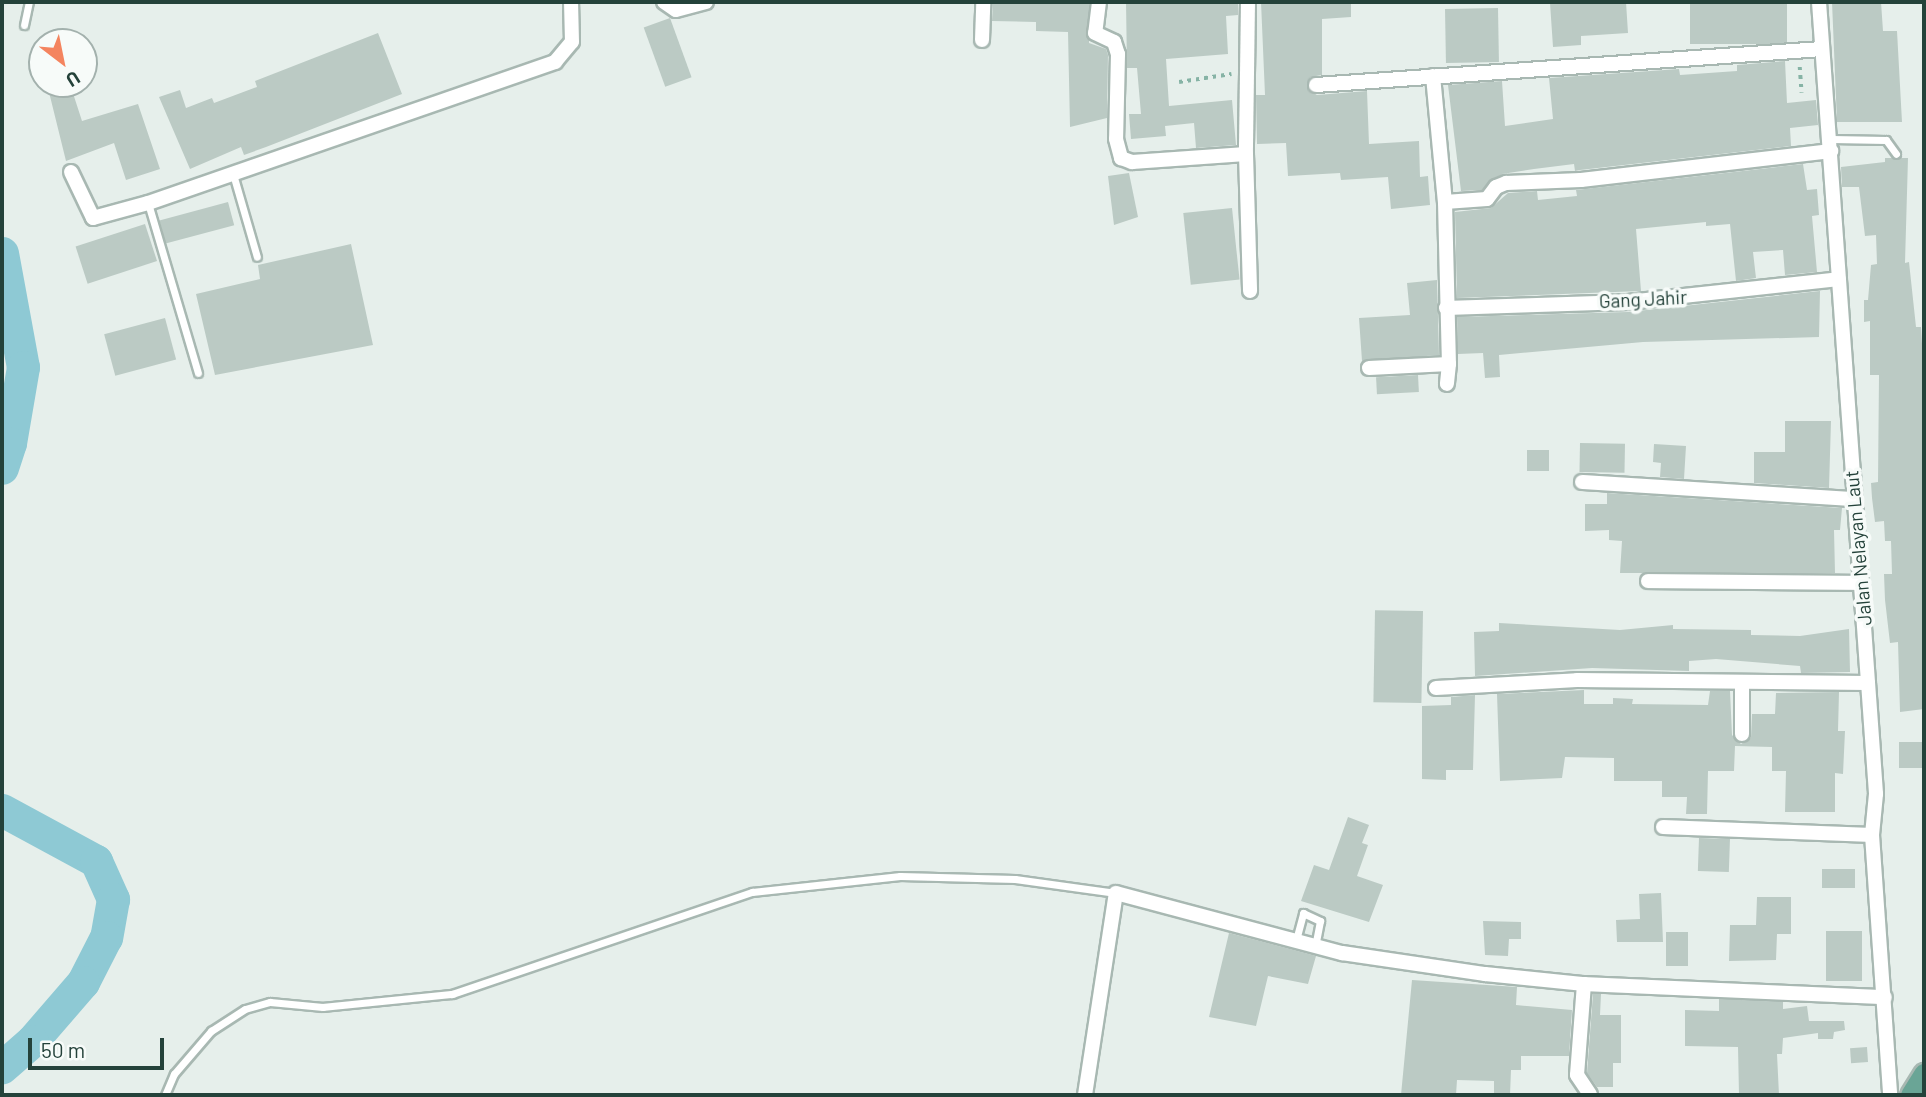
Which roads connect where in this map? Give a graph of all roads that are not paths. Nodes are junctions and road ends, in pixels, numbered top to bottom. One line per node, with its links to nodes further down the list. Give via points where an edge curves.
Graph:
1 (29, 2): 9 (lane)
2 (571, 2): 18 (street, via 572,42 555,62)
3 (664, 2): 4 (street, via 676,10)
4 (706, 2)
5 (983, 2): 10 (street)
6 (1098, 2): 15 (street, via 1095,33 1114,42 1118,54 1116,139 1121,158 1132,162)
7 (1248, 2): 15 (street)
8 (1819, 2): 11 (street, Jalan Nelayan Laut)
9 (24, 25)
10 (982, 40)
11 (1822, 49): 12 (street); 14 (street, Jalan Nelayan Laut)
12 (1433, 76): 13 (street); 19 (street)
13 (1316, 85)
14 (1831, 145): 16 (lane, via 1886,140); 19 (street, via 1581,180 1506,184 1496,187 1487,199); 22 (street, Jalan Nelayan Laut)
15 (1246, 154): 23 (street)
16 (1896, 154)
17 (71, 172): 20 (street, via 93,218)
18 (233, 174): 20 (street); 21 (lane)
19 (1445, 202): 24 (street)
20 (148, 203): 27 (lane)
21 (257, 257)
22 (1839, 279): 24 (street, Gang Jahir, via 1628,302); 30 (street, Jalan Nelayan Laut)
23 (1250, 291)
24 (1446, 308): 25 (street)
25 (1449, 364): 26 (street); 28 (street)
26 (1369, 368)
27 (198, 373)
28 (1447, 384)
29 (1582, 482): 30 (street)
30 (1852, 499): 32 (street, Jalan Nelayan Laut)
31 (1648, 581): 32 (street)
32 (1861, 583): 33 (street, Jalan Nelayan Laut)
33 (1868, 683): 34 (street); 38 (street, Jalan Nelayan Laut, via 1876,794)
34 (1742, 684): 35 (street, via 1577,680); 36 (street)
35 (1436, 688)
36 (1742, 734)
37 (1663, 827): 38 (street)
38 (1872, 835): 43 (street, Jalan Nelayan Laut)
39 (1116, 893): 40 (street); 46 (lane, via 1015,879 900,876 752,892 452,994 323,1007 270,1002 245,1009 211,1031 174,1074); 47 (street)
40 (1296, 940): 41 (street); 41 (lane, via 1303,913 1320,921)
41 (1315, 946): 42 (street)
42 (1584, 984): 43 (street); 45 (street, via 1577,1075)
43 (1885, 997): 48 (street, Jalan Nelayan Laut)
44 (1924, 1074): 49 (main road)
45 (1590, 1094)
46 (165, 1095)
47 (1085, 1095)
48 (1889, 1095)
49 (1912, 1095)

